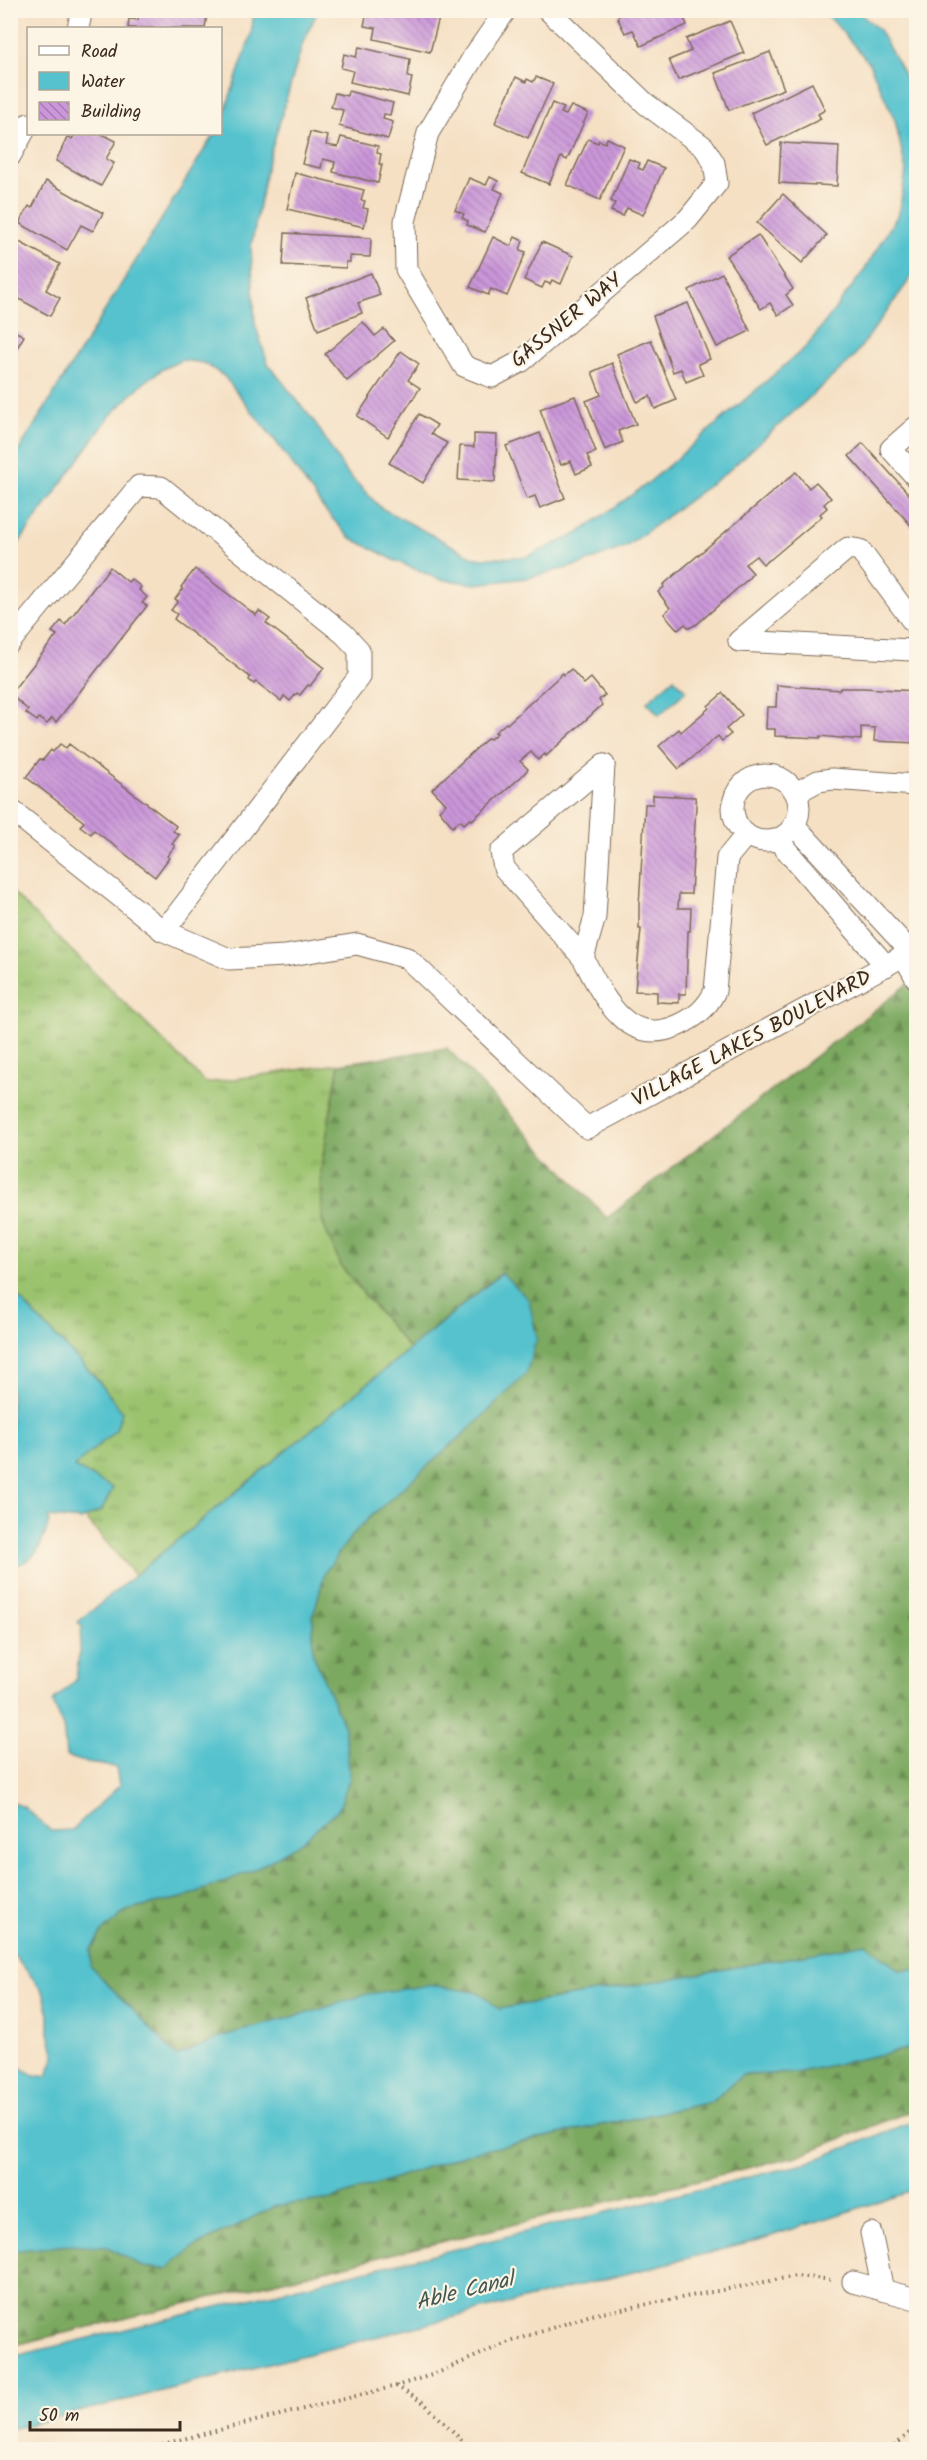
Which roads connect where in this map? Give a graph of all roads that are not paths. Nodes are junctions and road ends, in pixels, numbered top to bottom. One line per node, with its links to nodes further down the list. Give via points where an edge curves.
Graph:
1 (82, 10): 4 (street)
2 (506, 10): 3 (street, GASSNER WAY, via 428,133 405,221 406,269 464,366 492,377 522,361 653,250 688,219 717,183 714,163 704,147 646,104)
3 (548, 10)
4 (78, 27)
5 (27, 126): 6 (street)
6 (10, 156)
7 (916, 427): 8 (street, via 891,449)
8 (916, 477)
9 (916, 626): 11 (street, via 860,550 853,547 739,641)
10 (10, 642): 18 (street, via 139,486 161,487 359,650 359,677)
11 (916, 648)
12 (916, 785): 13 (street, via 832,779 818,781)
13 (796, 793): 15 (street, via 799,804); 16 (street, via 780,778 770,775 748,779 734,796 733,817)
14 (10, 809): 18 (street)
15 (794, 825): 17 (street); 19 (street)
16 (746, 835): 17 (street, via 755,840); 20 (street, via 727,858 715,992 708,1006 690,1020 665,1031 637,1029 604,998)
17 (777, 839): 19 (street)
18 (162, 930): 19 (street, VILLAGE LAKES BOULEVARD, via 229,959 285,956 357,944 407,958 587,1128)
19 (904, 956): 21 (street)
20 (583, 958): 20 (street, via 595,917 604,765 501,852 504,868)
21 (916, 978)
22 (871, 2233): 24 (street)
23 (853, 2282): 24 (street)
24 (883, 2290): 25 (street)
25 (916, 2299)

